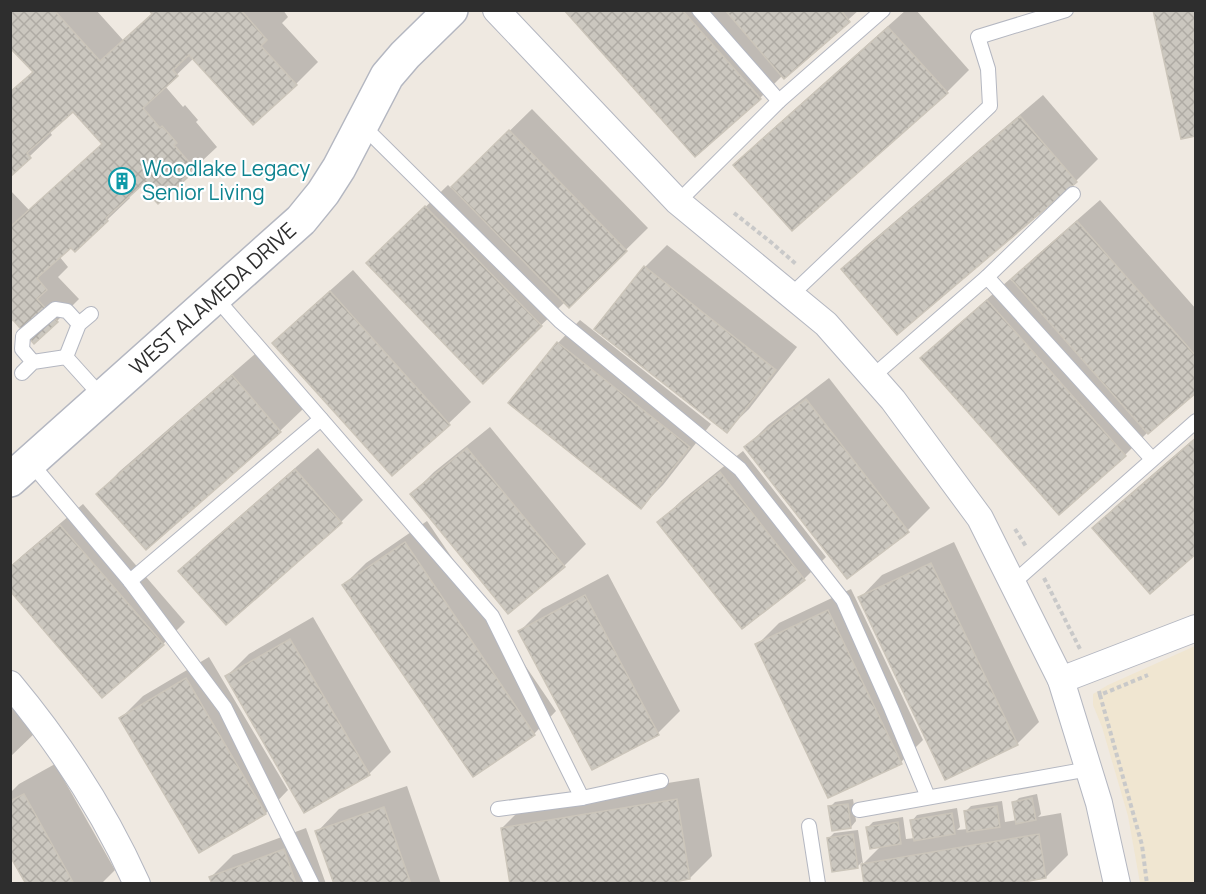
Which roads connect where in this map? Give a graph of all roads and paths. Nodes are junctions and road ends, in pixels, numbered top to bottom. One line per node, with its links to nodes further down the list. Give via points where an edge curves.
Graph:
1 (451, 10): 7 (street, WEST ALAMEDA DRIVE, via 387,76)
2 (496, 10): 9 (street)
3 (699, 10): 6 (lane)
4 (883, 10): 6 (lane)
5 (1066, 10): 11 (lane, via 978,37 988,69 990,106)
6 (779, 101): 9 (lane)
7 (361, 124): 12 (street, WEST ALAMEDA DRIVE, via 339,168 301,220); 32 (lane, via 560,321 740,469 843,600)
8 (1073, 194): 10 (lane)
9 (678, 202): 11 (street)
10 (987, 278): 18 (lane); 22 (lane)
11 (791, 295): 18 (street, via 826,324)
12 (216, 298): 19 (street, WEST ALAMEDA DRIVE); 20 (lane)
13 (91, 314): 14 (lane)
14 (79, 324): 15 (lane); 16 (lane, via 67,311 55,309 23,336 22,349)
15 (66, 357): 16 (lane); 19 (lane)
16 (33, 362): 17 (lane)
17 (22, 373)
18 (873, 377): 25 (street, via 980,518)
19 (103, 398): 23 (street, WEST ALAMEDA DRIVE)
20 (321, 418): 24 (lane); 33 (lane, via 492,616)
21 (1196, 421): 22 (lane)
22 (1152, 459): 25 (lane)
23 (20, 471): 24 (lane)
24 (130, 581): 38 (lane, via 225,708)
25 (1013, 583): 27 (street)
26 (1196, 628): 27 (street)
27 (1060, 680): 30 (street)
28 (10, 684): 37 (street, via 53,737)
29 (1100, 695): 41 (path, via 1142,845)
30 (1089, 769): 32 (lane); 40 (street)
31 (662, 781): 33 (lane)
32 (928, 797): 35 (lane)
33 (582, 798): 34 (lane)
34 (498, 809)
35 (859, 810)
36 (809, 826): 39 (lane)
37 (137, 884)
38 (312, 884)
39 (818, 884)
40 (1117, 884)
41 (1147, 884)

